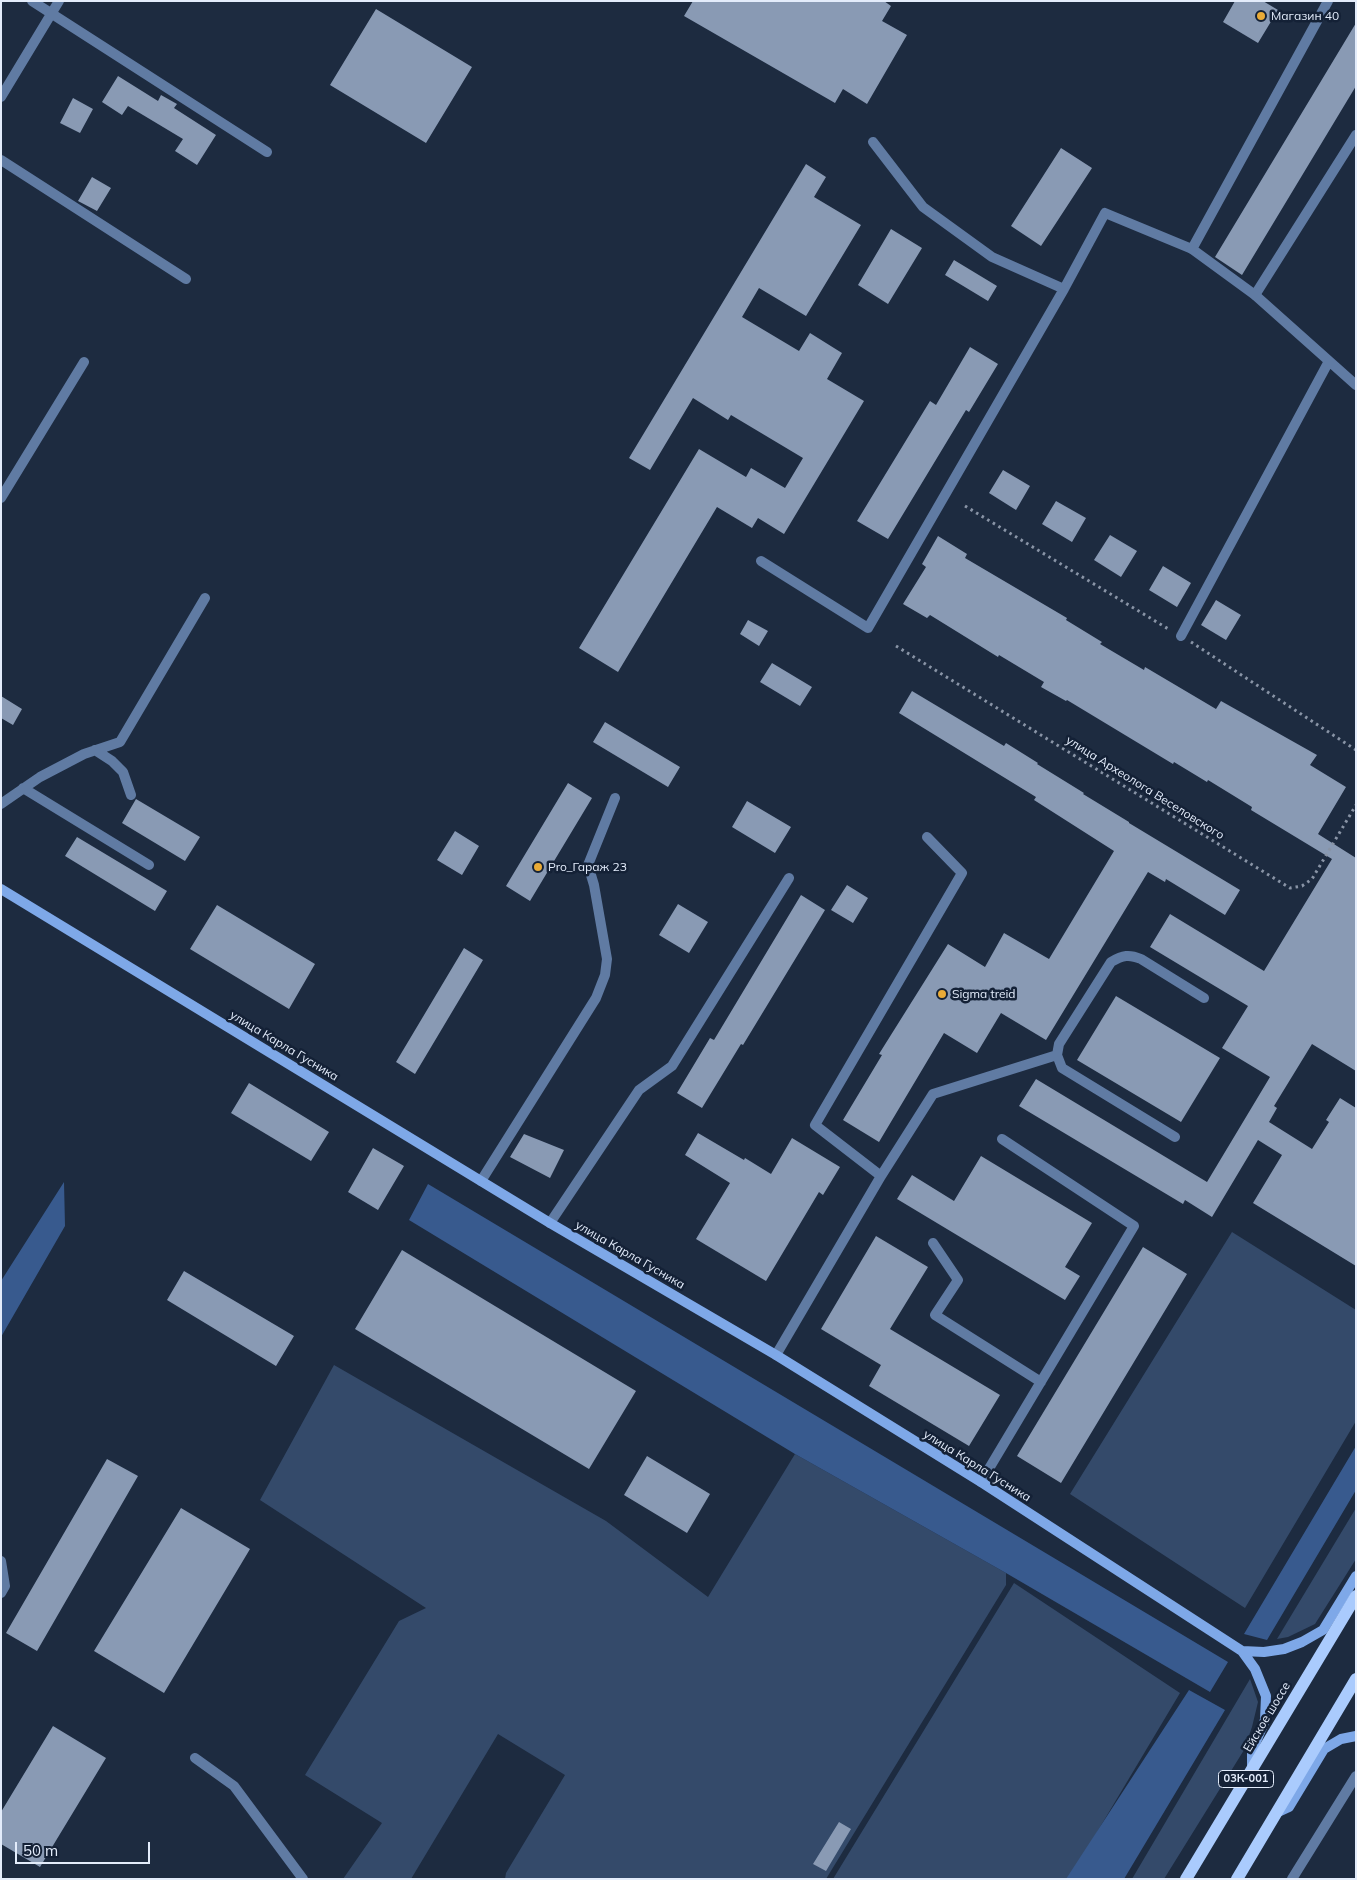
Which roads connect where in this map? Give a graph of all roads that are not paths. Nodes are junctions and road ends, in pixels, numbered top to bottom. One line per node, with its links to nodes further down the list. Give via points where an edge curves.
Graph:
1 (32, 1): 4 (street)
2 (60, 1): 4 (street)
3 (1328, 1): 10 (street)
4 (51, 14): 5 (street); 8 (street)
5 (1, 97)
6 (1356, 135): 13 (street)
7 (873, 142): 12 (street, via 923,207 992,257)
8 (267, 152)
9 (1, 160): 11 (street)
10 (1192, 249): 12 (street, via 1105,213); 13 (street)
11 (186, 279)
12 (1064, 290): 18 (street, via 868,628)
13 (1255, 295): 14 (street)
14 (1330, 361): 16 (street); 20 (street)
15 (84, 362): 17 (street)
16 (1356, 385)
17 (1, 498)
18 (761, 561)
19 (205, 598): 21 (street, via 120,742)
20 (1181, 636)
21 (95, 750): 22 (street); 23 (street, via 123,772)
22 (24, 788): 25 (street); 27 (street)
23 (132, 795)
24 (615, 798): 35 (street, via 588,865 607,959 605,975 596,998)
25 (1, 804)
26 (927, 837): 34 (street, via 962,872 815,1125)
27 (150, 865)
28 (790, 878): 36 (street, via 672,1066 639,1090)
29 (1, 889): 35 (street, улица Карла Гусника)
30 (1204, 998): 31 (street, via 1141,959 1122,956 1111,962 1058,1044)
31 (1057, 1055): 32 (street, via 1062,1068); 34 (street, via 933,1094)
32 (1175, 1136)
33 (1002, 1139): 39 (street, via 1134,1226)
34 (881, 1176): 38 (street)
35 (481, 1181): 36 (street, улица Карла Гусника)
36 (550, 1223): 38 (street, улица Карла Гусника)
37 (933, 1243): 39 (street, via 958,1280 936,1315)
38 (776, 1355): 40 (street, улица Карла Гусника)
39 (1041, 1382): 40 (street)
40 (982, 1482): 45 (street, улица Карла Гусника)
41 (1, 1561): 43 (street, via 5,1586)
42 (1356, 1576): 45 (street, via 1323,1630 1284,1649)
43 (1, 1593)
44 (1356, 1596): 49 (main road, Ейское шоссе / 03К-001)
45 (1242, 1651): 49 (street, via 1255,1669 1266,1696 1265,1720 1252,1751)
46 (1356, 1679): 51 (main road, 03К-001)
47 (1356, 1736): 51 (street, via 1341,1739 1324,1749 1289,1807)
48 (195, 1758): 52 (street, via 234,1786)
49 (1252, 1769): 53 (main road, Ейское шоссе / 03К-001)
50 (1356, 1776): 55 (street)
51 (1276, 1813): 54 (main road, 03К-001)
52 (303, 1879)
53 (1186, 1879)
54 (1237, 1879)
55 (1292, 1879)

